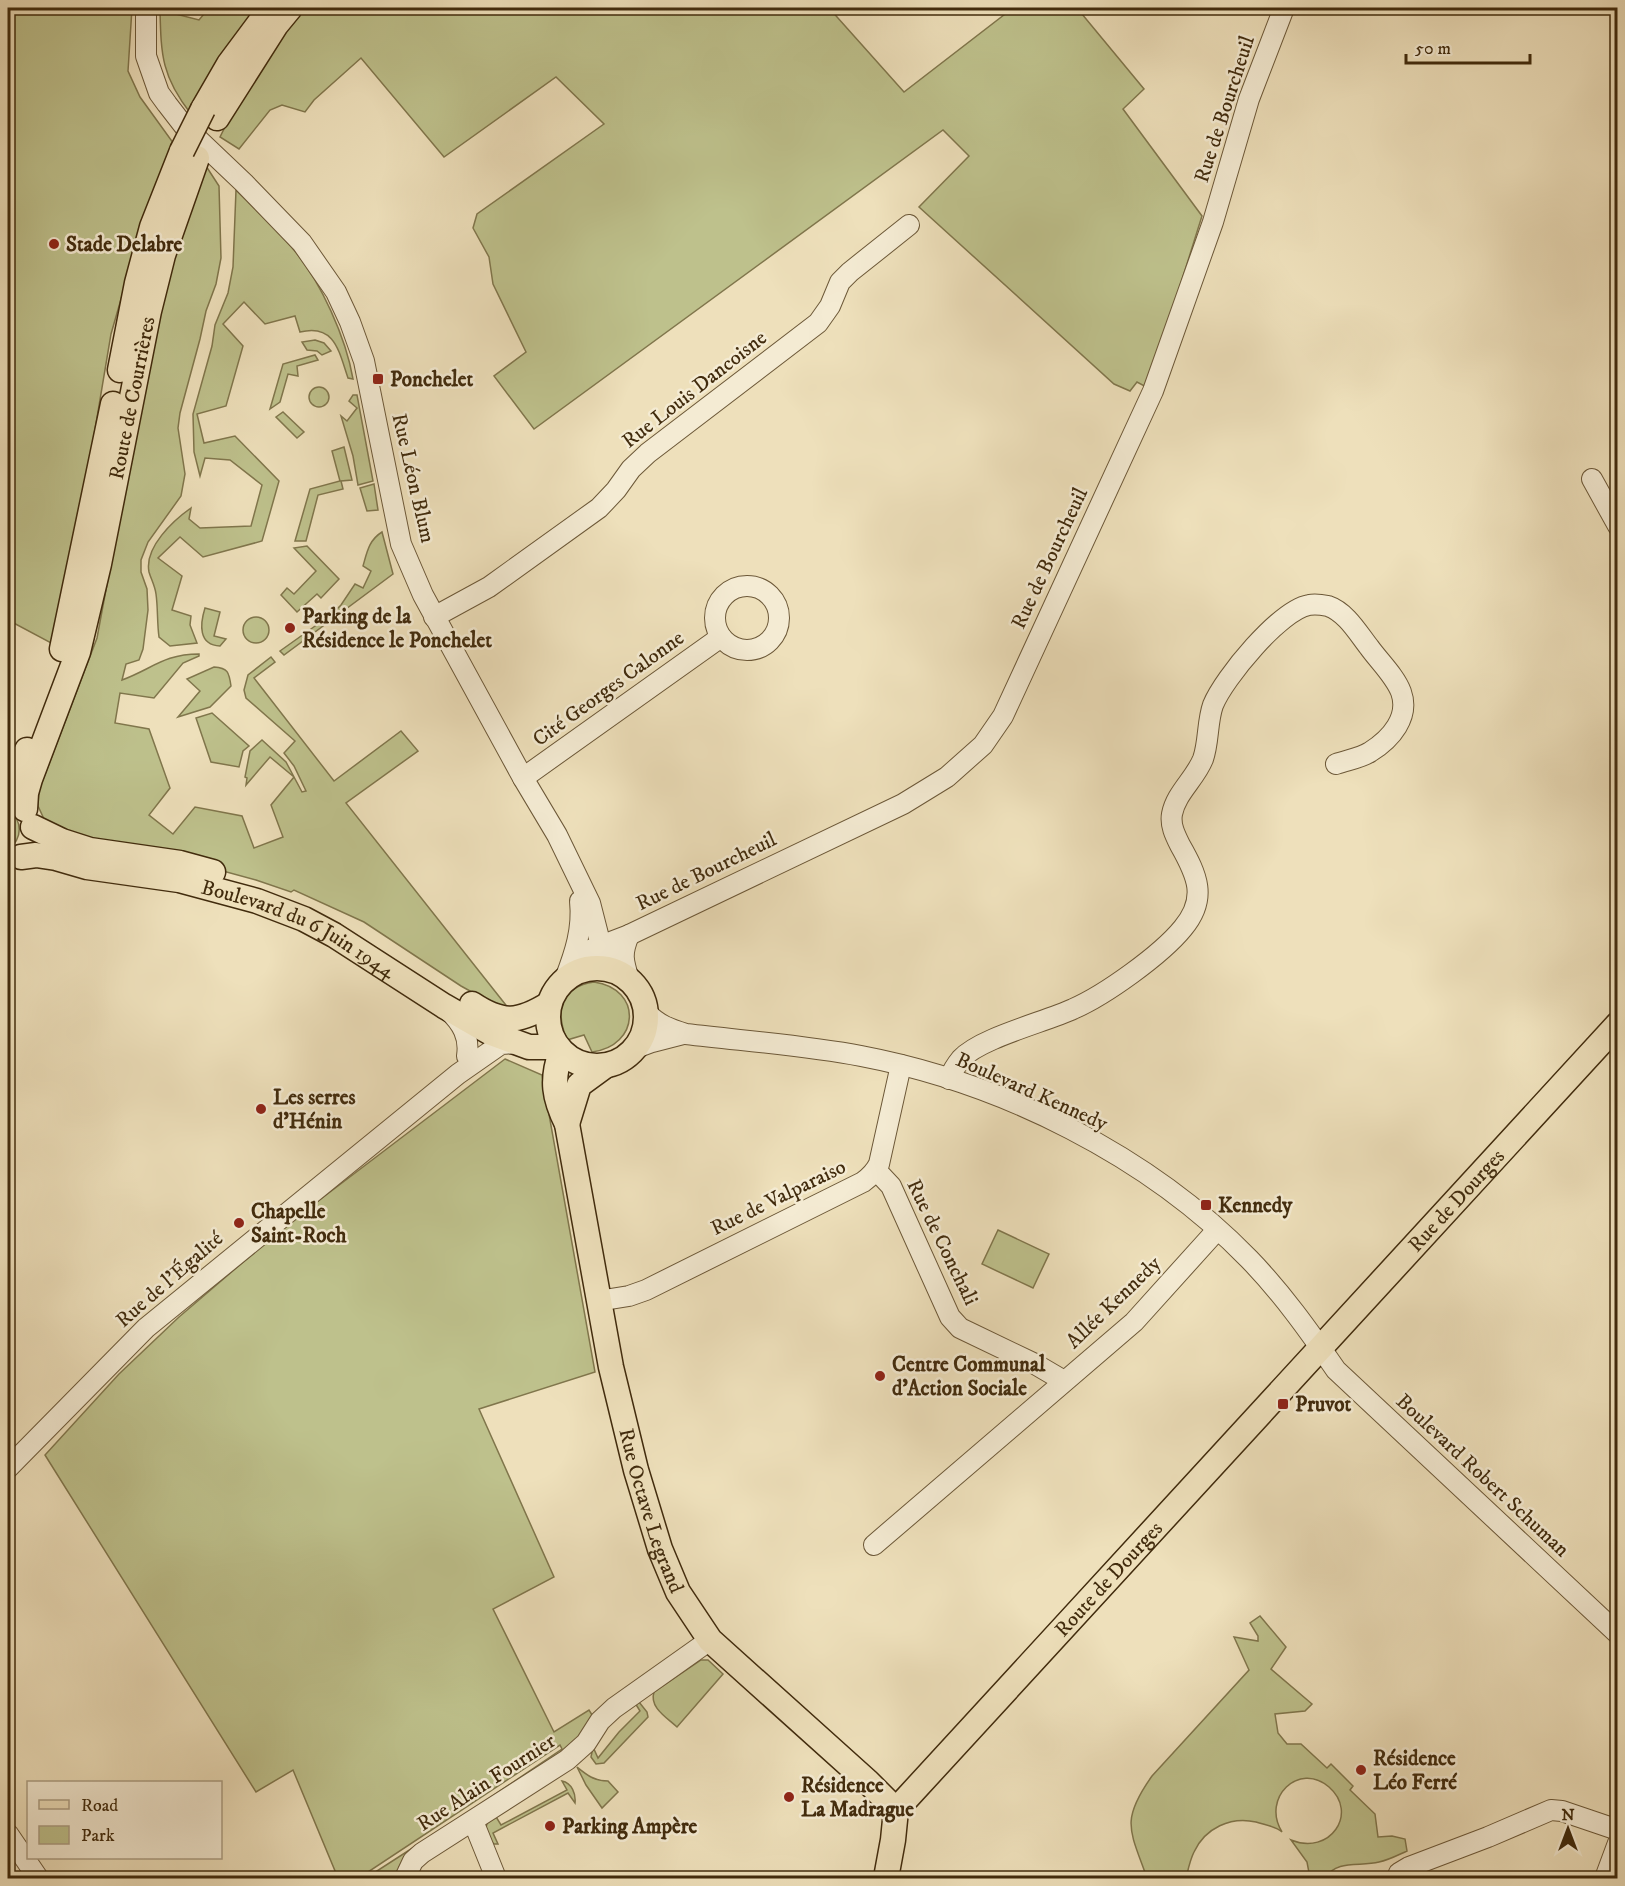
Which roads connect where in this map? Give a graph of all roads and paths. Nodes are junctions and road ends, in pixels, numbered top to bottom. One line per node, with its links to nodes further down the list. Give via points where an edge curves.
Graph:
1 (146, 8): 10 (street, Rue Léon Blum, via 146,56 159,93 183,126 302,243 336,292 364,360 401,544)
2 (272, 8): 5 (main road, Route de Courrières, via 236,54)
3 (290, 8): 5 (main road, Route de Courrières)
4 (1284, 8): 18 (street, Rue de Bourcheuil, via 1249,99 1213,222 1153,391 1003,716 983,745 946,777 903,804)
5 (210, 114): 6 (main road, Route de Courrières, bridge)
6 (189, 155): 14 (main road, Route de Courrières, via 152,227 62,649 29,745); 15 (main road, Route de Courrières, via 149,311 78,652 30,779)
7 (909, 225): 10 (street, Rue Louis Dancoisne, via 840,282 831,306 818,323 648,453 599,508 489,587)
8 (1592, 479): 9 (street)
9 (1617, 526)
10 (434, 617): 13 (street, Rue Léon Blum)
11 (721, 637): 13 (street, Cité Georges Calonne)
12 (1336, 764): 35 (street, via 1369,753 1388,738 1401,721 1401,693 1346,617 1327,606 1309,605 1283,619 1260,641 1214,702 1204,756 1172,815 1175,836 1197,881 1197,905 1182,929 1144,964 1094,998 975,1049 962,1058)
13 (523, 778): 17 (street, Rue Léon Blum)
14 (8, 784)
15 (22, 811): 16 (main road, Route de Courrières, via 31,842); 27 (main road, Boulevard du 6 Juin 1944, via 62,841 90,850 180,863 298,900 335,918)
16 (14, 860): 24 (main road, Boulevard du 6 Juin 1944, via 36,855 56,858 87,867 179,880 257,901 334,935)
17 (581, 883): 19 (street, Rue Léon Blum); 20 (street, Rue Léon Blum, via 580,930)
18 (629, 935): 19 (street, Rue de Bourcheuil); 21 (street, Rue de Bourcheuil, via 623,949)
19 (601, 945): 20 (street, Rue de Bourcheuil); 21 (street, Rue Léon Blum)
20 (574, 956): 22 (street, Rue Léon Blum)
21 (622, 976): 22 (main road, via 604,968 590,968); 25 (main road, via 639,991)
22 (565, 979): 23 (main road)
23 (549, 1004): 27 (main road); 31 (main road, via 549,1031)
24 (444, 1006): 27 (main road, Boulevard du 6 Juin 1944); 32 (street, via 466,1034 468,1044)
25 (646, 1012): 28 (street, Boulevard Kennedy, via 663,1027); 30 (main road, via 645,1028)
26 (1617, 1024): 40 (main road, Rue de Dourges)
27 (500, 1026): 29 (main road, Boulevard du 6 Juin 1944); 32 (street, Rue de l'Égalité)
28 (686, 1034): 30 (street, Boulevard Kennedy); 33 (street, Boulevard Kennedy, via 827,1051)
29 (519, 1043): 31 (main road, Boulevard du 6 Juin 1944); 32 (street, Rue de l'Égalité, via 501,1044)
30 (636, 1048): 34 (main road, via 618,1062)
31 (559, 1050): 34 (main road, via 581,1065); 36 (main road, Rue Octave Legrand, via 555,1084 559,1108)
32 (462, 1065): 42 (street, Rue de l'Égalité, via 146,1328)
33 (902, 1065): 35 (street, Boulevard Kennedy); 37 (street, Rue de Valparaiso)
34 (605, 1066): 36 (main road, Rue Octave Legrand, via 579,1085)
35 (949, 1079): 38 (street, Boulevard Kennedy, via 1051,1120 1101,1146 1159,1182)
36 (567, 1124): 39 (main road, Rue Octave Legrand)
37 (876, 1170): 39 (street, Rue de Valparaiso, via 863,1182 646,1290); 41 (street, Rue de Conchali, via 891,1186 950,1317 960,1328)
38 (1218, 1230): 40 (street, Boulevard Kennedy, via 1250,1259); 41 (street, Allée Kennedy, via 1134,1322)
39 (598, 1301): 45 (main road, Rue Octave Legrand, via 636,1470 660,1549 678,1592)
40 (1320, 1346): 44 (street, Boulevard Robert Schuman, via 1336,1370); 46 (main road, Route de Dourges)
41 (1064, 1381): 43 (street, Allée Kennedy)
42 (8, 1468)
43 (874, 1545)
44 (1617, 1634)
45 (710, 1640): 46 (main road, Rue Octave Legrand); 47 (street, Rue Alain Fournier, via 614,1708 567,1760)
46 (896, 1810): 54 (main road)
47 (473, 1821): 52 (street, Rue Alain Fournier, via 422,1853); 53 (street)
48 (1617, 1830): 55 (street, via 1551,1810 1409,1868)
49 (8, 1834): 51 (street)
50 (1617, 1843): 56 (street)
51 (38, 1878)
52 (405, 1878)
53 (496, 1878)
54 (886, 1878)
55 (1397, 1878)
56 (1605, 1878)

